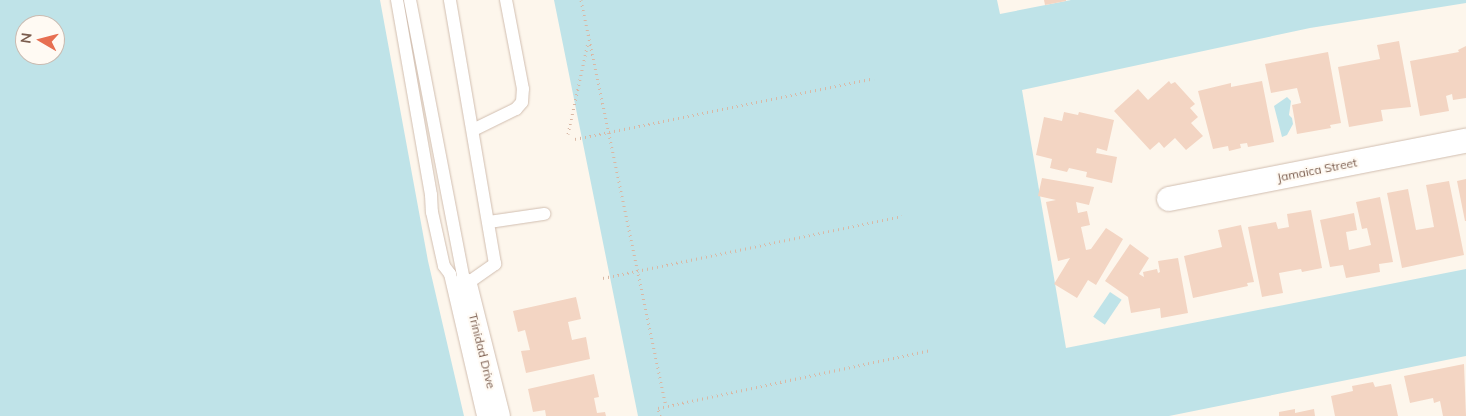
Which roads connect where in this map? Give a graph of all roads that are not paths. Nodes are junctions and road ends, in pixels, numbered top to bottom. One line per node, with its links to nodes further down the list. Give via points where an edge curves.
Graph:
1 (397, 0): 11 (lane, via 432,212)
2 (410, 0): 10 (lane)
3 (450, 0): 5 (lane)
4 (506, 0): 5 (lane, via 523,89 522,102 516,109)
5 (474, 130): 9 (lane)
6 (1466, 141): 7 (street, Jamaica Street)
7 (1169, 199)
8 (544, 214): 9 (lane)
9 (489, 222): 10 (lane, via 495,264)
10 (465, 285): 12 (street, Trinidad Drive)
11 (483, 416)
12 (498, 416)

